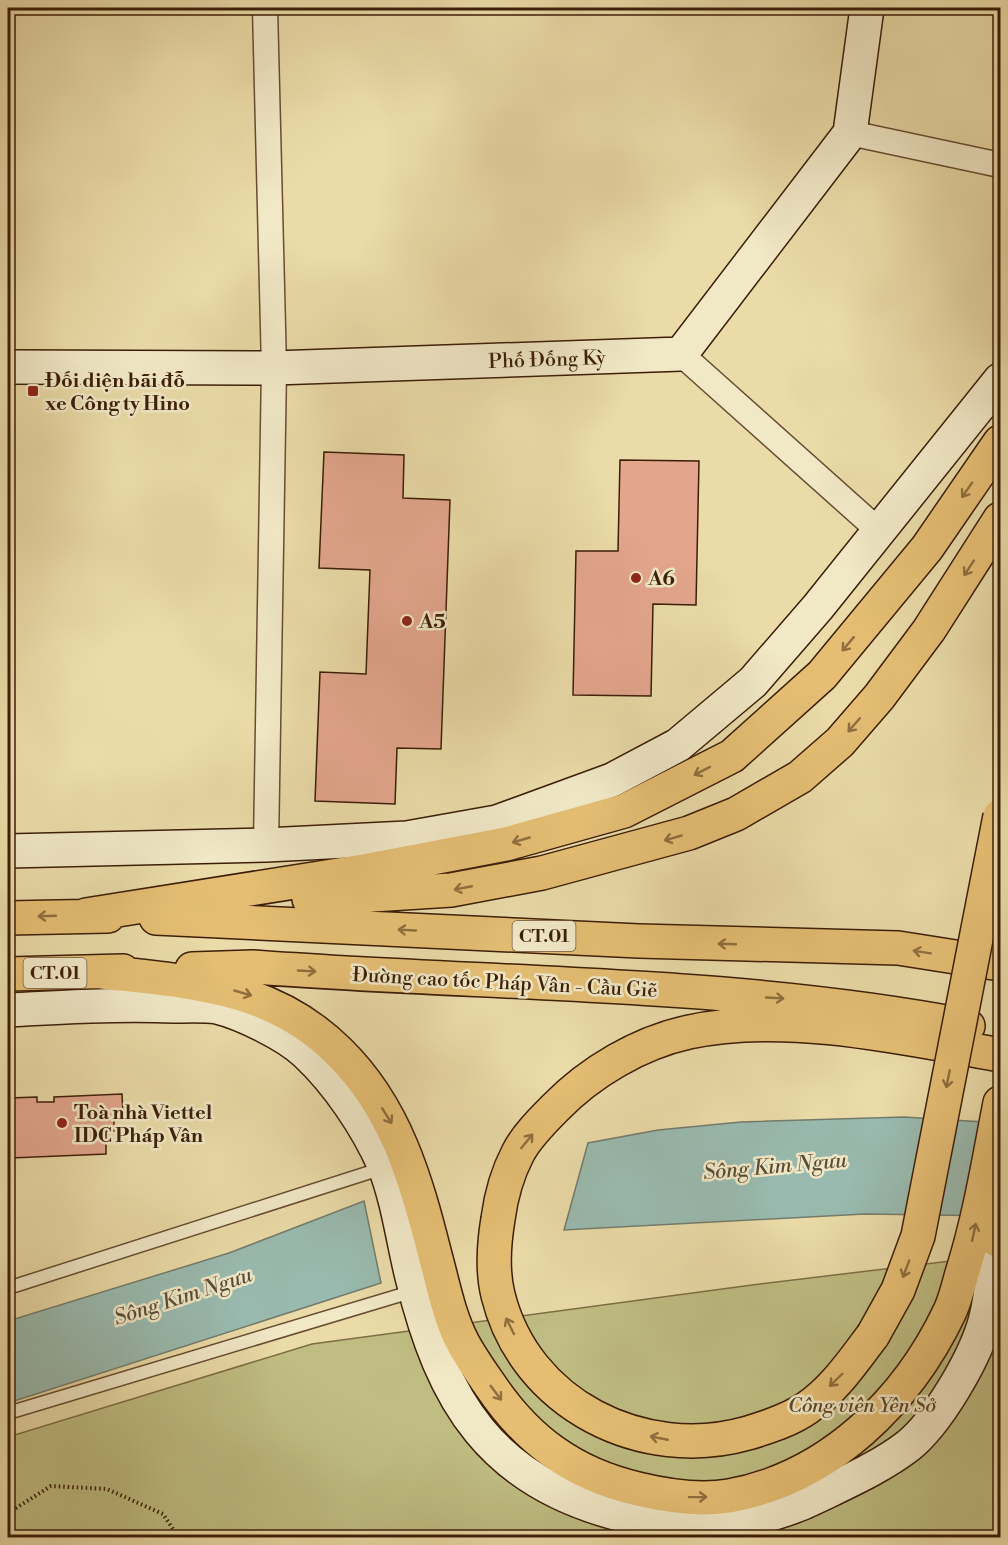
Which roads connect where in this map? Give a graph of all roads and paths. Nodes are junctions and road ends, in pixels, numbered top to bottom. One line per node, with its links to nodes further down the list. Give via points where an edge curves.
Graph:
1 (265, 8): 7 (street)
2 (867, 8): 3 (street)
3 (850, 133): 4 (street); 5 (street)
4 (1000, 165)
5 (681, 354): 7 (street, Phố Đống Kỳ); 11 (street)
6 (8, 367): 7 (street, Phố Đống Kỳ)
7 (274, 368): 13 (street)
8 (1000, 380): 11 (street)
9 (1000, 442): 15 (highway, one-way to 15, via 927,548 822,675 732,756 624,811 506,844)
10 (1000, 519): 15 (highway, one-way to 15, via 929,630 840,742 800,777 736,814 626,851 542,873 451,890)
11 (878, 530): 13 (street, via 753,682 678,745 612,780 486,824 407,838)
12 (1000, 816): 22 (highway, one-way to 22, bridge, via 918,1236 898,1290 873,1335 843,1374 807,1408 769,1427 718,1442 676,1442 627,1432 581,1411 551,1386 525,1354 497,1293 494,1244 502,1192 518,1151 577,1086 609,1064 688,1032 766,1024 924,1041)
13 (266, 845): 14 (street)
14 (8, 851)
15 (86, 915): 16 (highway, CT.01, one-way to 16); 17 (highway, CT.01, one-way to 15, via 898,948 627,940)
16 (8, 918)
17 (1000, 964)
18 (102, 972): 19 (highway, Đường cao tốc Pháp Vân - Cầu Giẽ / CT.01); 21 (highway, Đường cao tốc Pháp Vân - Cầu Giẽ / CT.01, one-way to 21, via 253,967 789,998 886,1011); 23 (highway, one-way to 23, via 214,985 249,994 316,1029 343,1055 391,1120 420,1195 462,1341 492,1388 522,1426 562,1460 613,1483 671,1497 728,1497 786,1479 832,1455 879,1416 921,1363 951,1309 968,1253)
19 (8, 974)
20 (8, 1010): 24 (street, via 117,1004 216,1007 260,1024 305,1051 360,1118)
21 (1000, 1033)
22 (1000, 1055)
23 (1000, 1103)
24 (385, 1167): 26 (lane); 27 (street)
25 (999, 1229): 27 (street, via 984,1325 948,1401 909,1445 789,1511 715,1525 648,1521 591,1507 537,1480 500,1454 465,1415 454,1394 438,1362)
26 (8, 1288)
27 (415, 1290): 28 (lane)
28 (8, 1413)
29 (8, 1513): 30 (path, via 51,1486 107,1489 163,1514)
30 (179, 1538)

